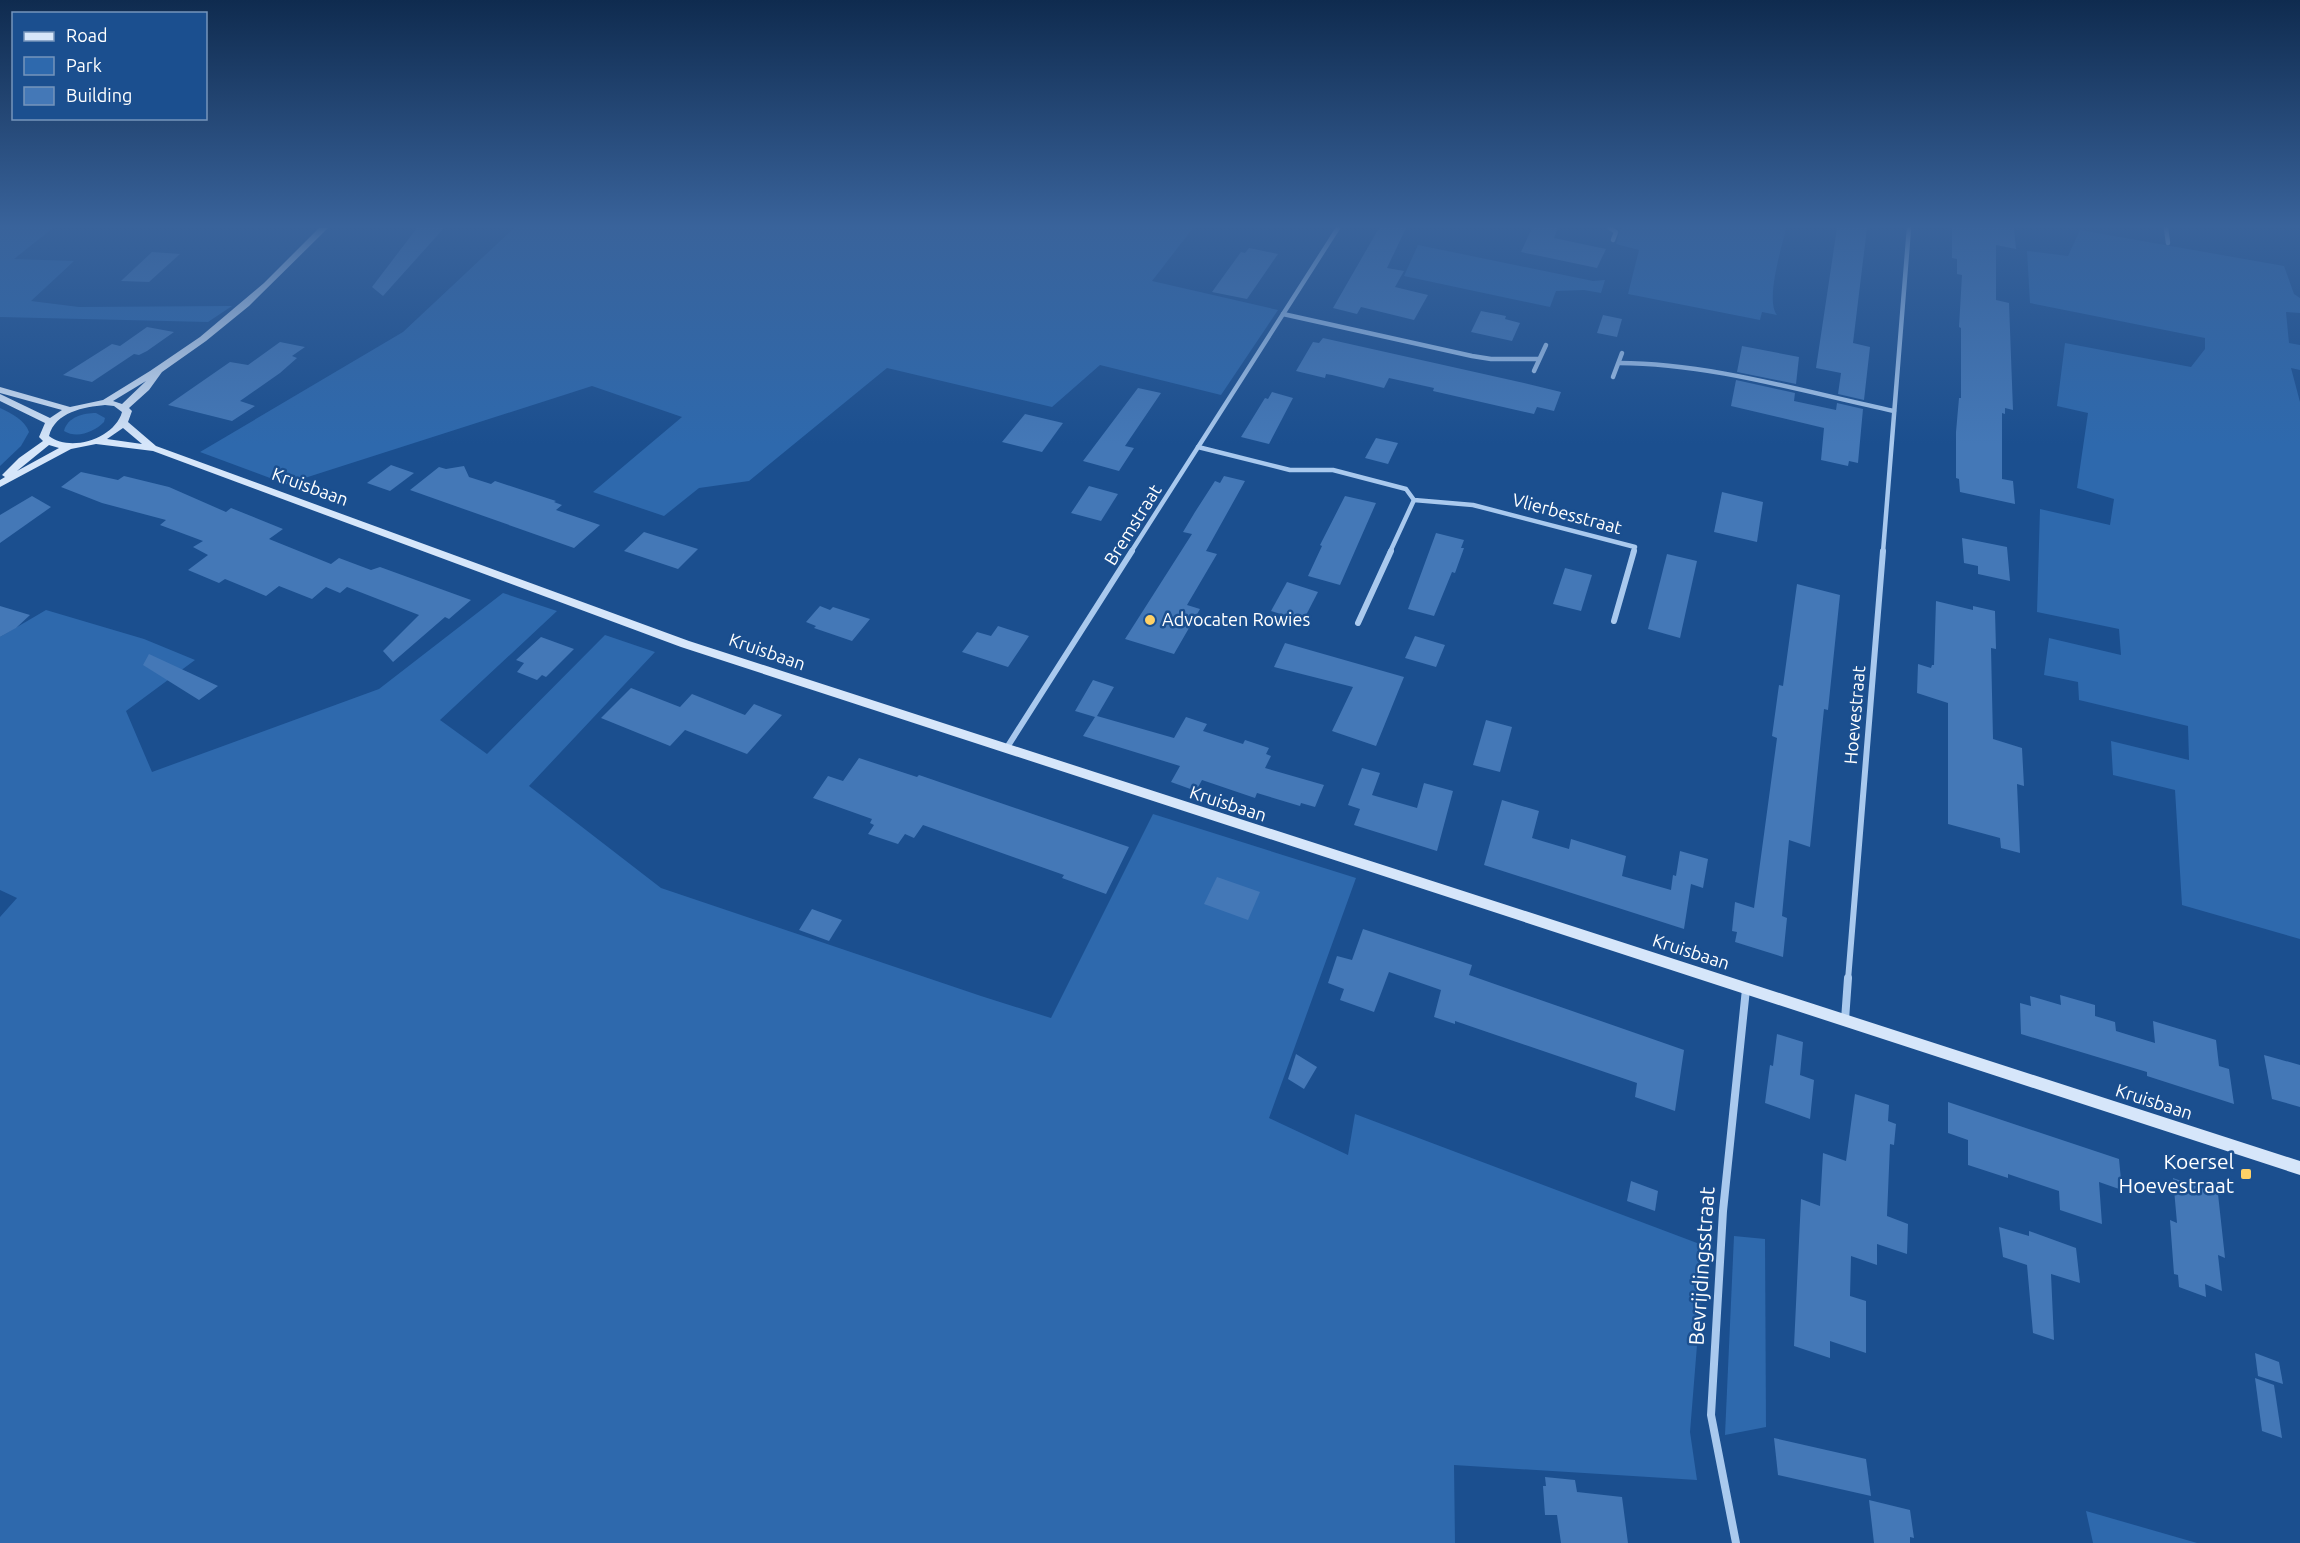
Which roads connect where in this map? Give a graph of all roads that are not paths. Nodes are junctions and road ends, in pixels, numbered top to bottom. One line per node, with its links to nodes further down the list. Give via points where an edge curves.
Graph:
1 (248, 300): 9 (street)
2 (1292, 300): 4 (street, Bremstraat)
3 (1903, 300): 17 (street, Hoevestraat)
4 (1283, 314): 7 (street, via 1472,356); 23 (street, Bremstraat)
5 (1546, 345): 7 (street)
6 (1623, 353): 8 (street)
7 (1538, 359): 10 (street)
8 (1619, 363): 11 (street); 17 (street, via 1659,363 1698,369)
9 (160, 369): 14 (street); 15 (street)
10 (1534, 371)
11 (1613, 377)
12 (0, 390): 16 (street)
13 (0, 397): 18 (street)
14 (105, 402): 15 (street); 16 (street)
15 (124, 407): 19 (street, via 127,417)
16 (71, 410): 18 (street)
17 (1894, 411): 31 (street, Hoevestraat)
18 (51, 422): 21 (street, via 44,433)
19 (123, 423): 20 (street, via 112,434); 24 (street, Kruisbaan)
20 (96, 441): 22 (street); 24 (street, Kruisbaan)
21 (47, 442): 22 (street); 25 (street)
22 (68, 447): 25 (street)
23 (1198, 447): 26 (street, Vlierbesstraat, via 1290,470 1333,470 1406,489); 29 (street, Bremstraat)
24 (154, 448): 29 (street, Kruisbaan, via 685,644)
25 (0, 483)
26 (1414, 500): 27 (street, Vlierbesstraat, via 1473,505 1635,547); 28 (street)
27 (1614, 621)
28 (1359, 623)
29 (1005, 750): 30 (street, Kruisbaan)
30 (1746, 989): 31 (street, Kruisbaan); 33 (street, Bevrijdingsstraat, via 1723,1211 1711,1415)
31 (1845, 1021): 32 (street, Kruisbaan)
32 (2300, 1168)
33 (1736, 1543)

